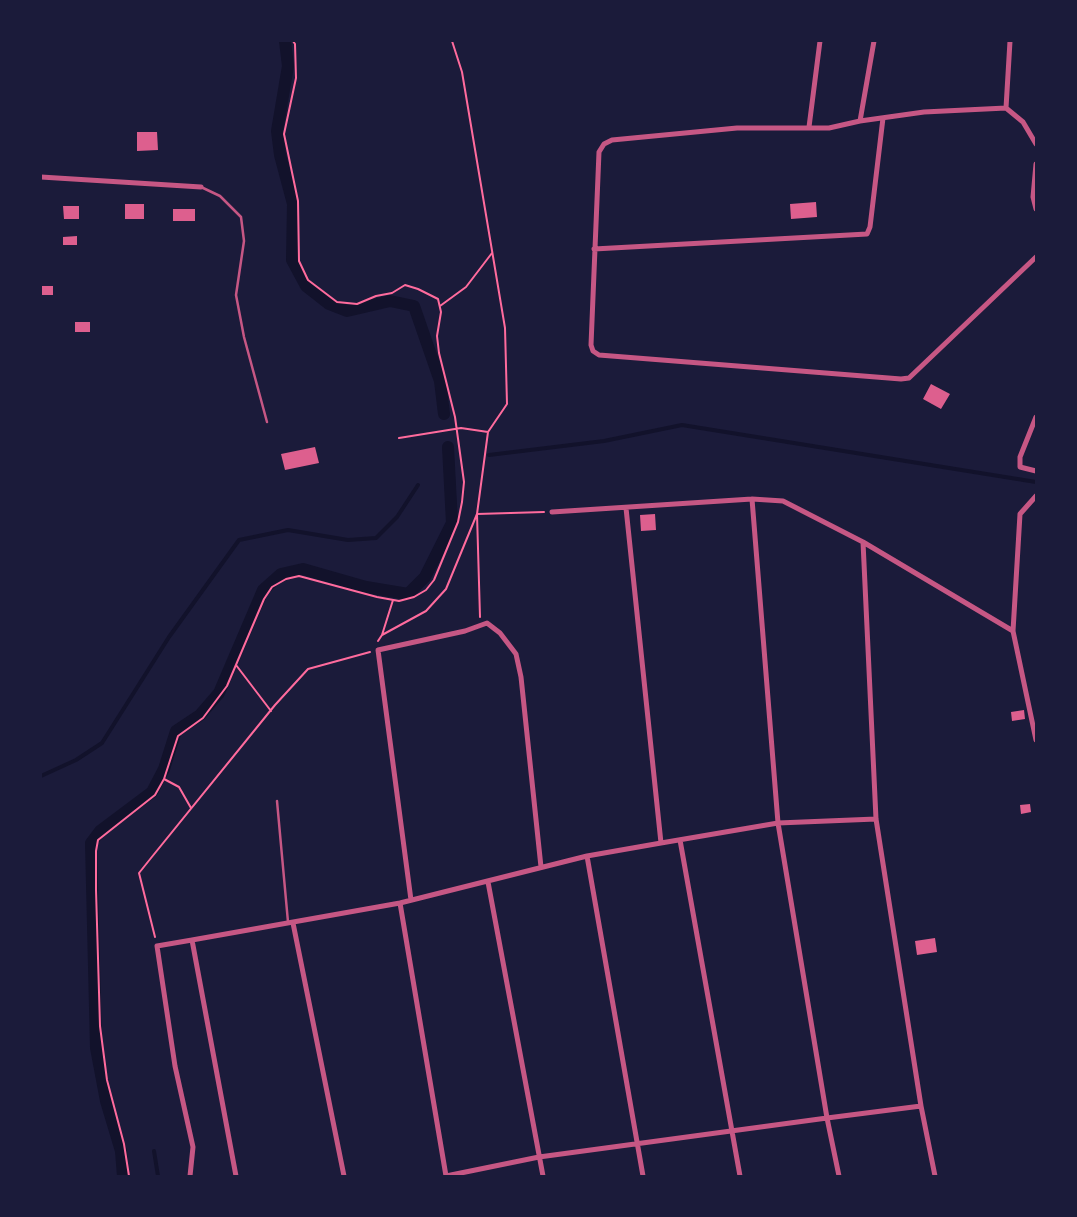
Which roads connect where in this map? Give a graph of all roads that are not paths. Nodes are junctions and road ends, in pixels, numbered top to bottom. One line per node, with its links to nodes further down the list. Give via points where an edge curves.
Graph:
1 (820, 41): 7 (street)
2 (874, 41): 6 (street)
3 (1010, 41): 4 (street)
4 (1006, 108): 5 (street, via 924,112); 8 (street, via 1023,122)
5 (883, 118): 6 (street); 13 (street, via 868,234)
6 (860, 120): 7 (street, via 829,128)
7 (808, 127): 13 (street, via 737,128 612,140 604,144 599,152)
8 (1036, 144)
9 (1036, 164): 12 (street, via 1033,197)
10 (41, 177): 11 (street)
11 (201, 187): 16 (lane, via 220,196 241,217 244,241 236,295)
12 (1036, 209)
13 (594, 249): 14 (street, via 591,345 599,355 901,379 916,373)
14 (1036, 258)
15 (1036, 417): 17 (street, via 1020,457 1020,468)
16 (267, 422)
17 (1036, 471)
18 (1036, 496): 23 (street, via 1020,514)
19 (752, 499): 20 (street); 22 (street, via 783,501); 27 (street)
20 (626, 508): 21 (street); 29 (street)
21 (552, 512)
22 (863, 542): 23 (street); 26 (street)
23 (1013, 631): 24 (street)
24 (1036, 740)
25 (277, 802): 35 (lane)
26 (876, 819): 27 (street); 37 (street)
27 (778, 823): 28 (street); 38 (street)
28 (680, 840): 29 (street); 39 (street)
29 (661, 843): 30 (street)
30 (587, 856): 31 (street); 40 (street)
31 (540, 867): 32 (street); 33 (street, via 516,654 500,633 487,623 378,650)
32 (488, 882): 33 (street); 41 (street)
33 (411, 900): 34 (street)
34 (400, 903): 35 (street); 41 (street, via 446,1176)
35 (290, 923): 36 (street); 44 (street)
36 (192, 940): 42 (street, via 157,946 175,1066 192,1147); 43 (street)
37 (920, 1106): 38 (street); 49 (street)
38 (827, 1118): 39 (street); 48 (street)
39 (731, 1132): 40 (street); 47 (street)
40 (637, 1144): 41 (street); 46 (street)
41 (539, 1157): 45 (street)
42 (190, 1176)
43 (236, 1176)
44 (344, 1176)
45 (543, 1176)
46 (643, 1176)
47 (740, 1176)
48 (839, 1176)
49 (935, 1176)

